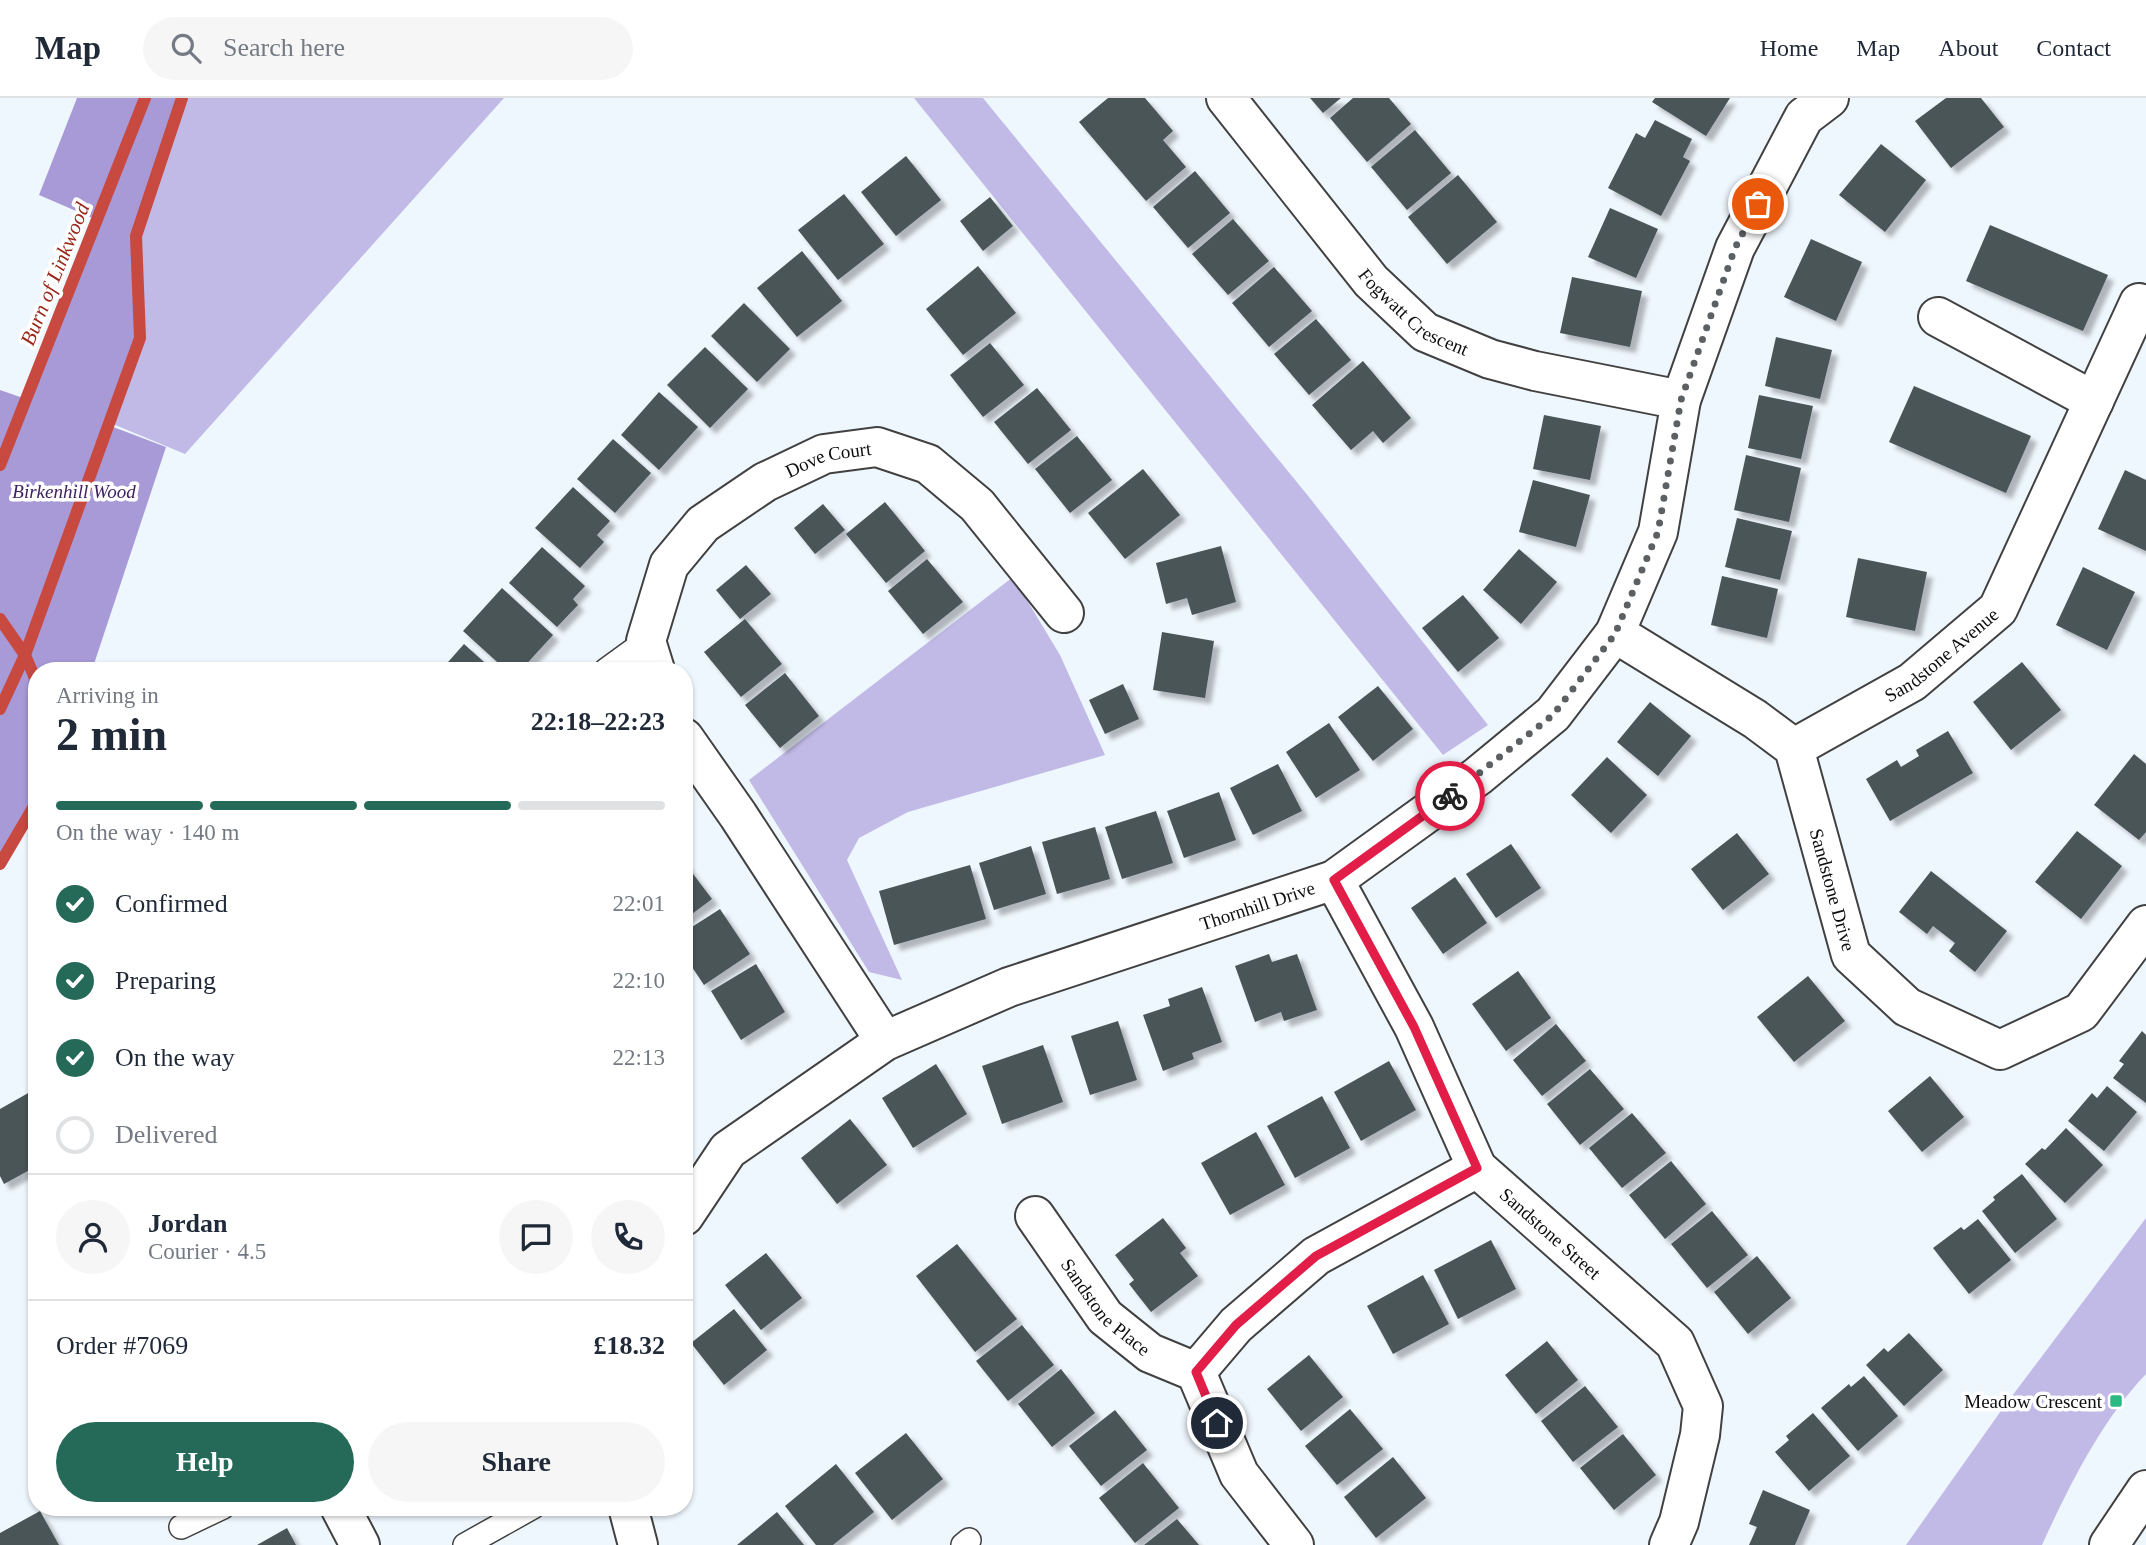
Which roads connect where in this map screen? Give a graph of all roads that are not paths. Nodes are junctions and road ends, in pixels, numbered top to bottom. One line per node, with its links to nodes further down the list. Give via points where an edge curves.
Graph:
1 (1226, 98): 5 (street, Fogwatt Crescent, via 1371,281 1425,332 1501,362)
2 (1806, 104): 5 (street, Thornhill Drive, via 1735,248)
3 (2139, 303): 6 (street, Sandstone Avenue)
4 (1938, 317): 6 (street)
5 (1681, 400): 8 (street, Thornhill Drive, via 1658,532)
6 (2094, 401): 11 (street, Sandstone Avenue, via 1998,609 1912,682)
7 (1063, 613): 9 (street, Dove Court, via 977,505 928,464 877,447 824,454 765,482 703,524 669,565)
8 (1615, 634): 11 (street, via 1755,719); 13 (street, Thornhill Drive, via 1553,715)
9 (650, 655): 10 (lane)
10 (629, 662)
11 (1794, 748): 14 (street, Sandstone Drive, via 1851,955 1907,1006 2000,1050 2081,1013)
12 (693, 751): 15 (street)
13 (1334, 880): 15 (street, Thornhill Drive, via 1009,987); 16 (street, Sandstone Street, via 1414,1027)
14 (2146, 925)
15 (885, 1041): 17 (street, Thornhill Drive, via 729,1150)
16 (1477, 1168): 19 (street, via 1316,1256 1236,1325); 30 (street, Sandstone Street, via 1675,1343 1703,1406 1679,1522)
17 (693, 1203)
18 (1035, 1216): 19 (street, Sandstone Place, via 1105,1317 1150,1353)
19 (1196, 1372): 29 (street, via 1238,1474)
20 (2146, 1490): 31 (street)
21 (204, 1516): 25 (lane)
22 (347, 1516): 26 (street)
23 (517, 1516): 27 (lane)
24 (630, 1516): 28 (street)
25 (181, 1527)
26 (360, 1545)
27 (465, 1545)
28 (638, 1545)
29 (1294, 1545)
30 (1669, 1545)
31 (2109, 1545)

